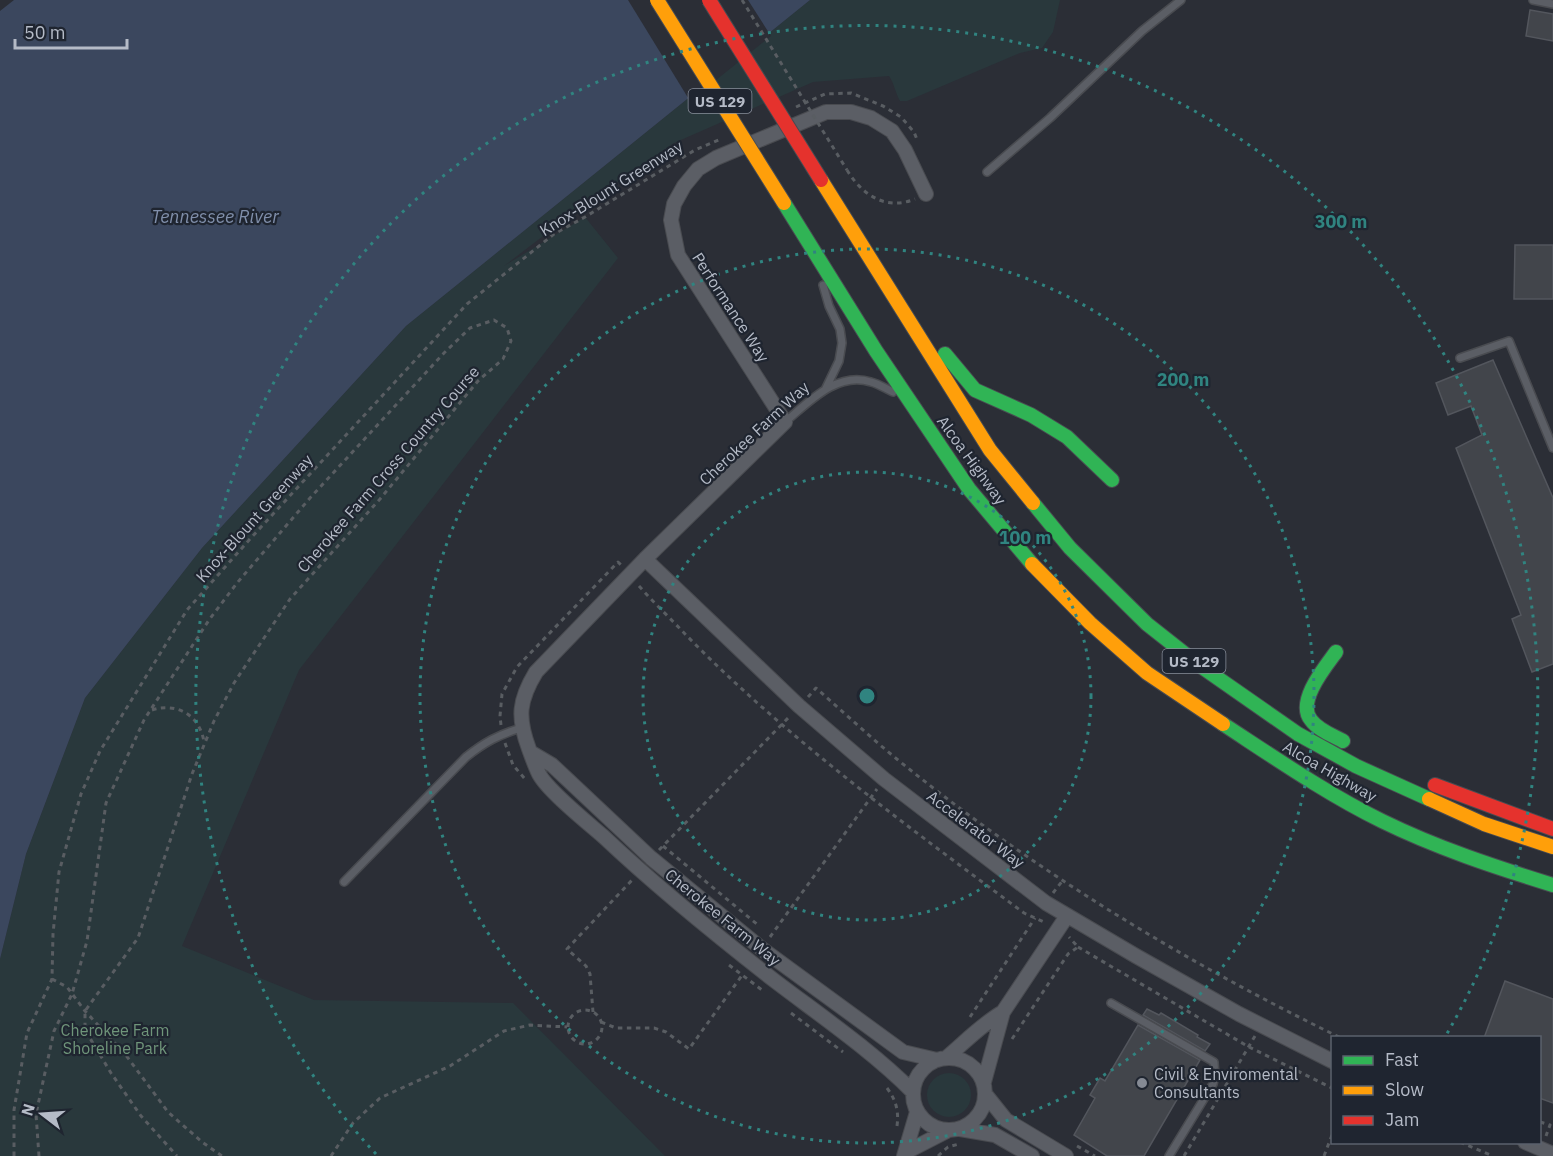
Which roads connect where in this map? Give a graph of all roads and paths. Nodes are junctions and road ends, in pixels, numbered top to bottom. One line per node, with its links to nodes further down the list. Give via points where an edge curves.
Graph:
1 (657, 0): 13 (highway, Alcoa Highway / US 129, bridge)
2 (709, 0): 12 (highway, Alcoa Highway / US 129, bridge)
3 (742, 0): 11 (path, bridge, via 854,181 871,198 904,203)
4 (1180, 0): 10 (lane)
5 (1533, 0): 6 (lane)
6 (1553, 4)
7 (793, 108): 9 (path, via 825,94 851,93 901,117)
8 (728, 136): 48 (path, Knox-Blount Greenway, via 695,150 554,234 467,303 188,610 100,751 81,794 59,872)
9 (918, 142)
10 (987, 172)
11 (926, 194): 17 (street, Performance Way, via 892,131 851,112 826,112 716,158 698,169 684,186 671,220 678,255)
12 (850, 225): 19 (highway, via 872,239 945,353 975,390 1031,415 1067,437); 35 (highway, Alcoa Highway / US 129, via 990,450 1070,548 1147,624 1236,692 1298,734 1356,766 1484,824)
13 (815, 254): 15 (lane, Cherokee Farm Way, via 842,343 839,361); 16 (highway, Alcoa Highway / US 129)
14 (1460, 358): 18 (lane, via 1509,341)
15 (826, 388): 16 (lane, Cherokee Farm Way, via 865,381); 17 (lane, Cherokee Farm Way)
16 (909, 400): 40 (highway, Alcoa Highway / US 129, via 969,489 1027,559 1090,623 1147,673 1294,771 1382,821 1467,858)
17 (785, 422): 20 (street, Cherokee Farm Way)
18 (1553, 448)
19 (1112, 480)
20 (645, 559): 21 (street, Cherokee Farm Way); 23 (street, Accelerator Way)
21 (630, 574): 25 (path, via 712,662); 26 (street, Cherokee Farm Way, via 536,672 520,707); 27 (path, via 618,562 518,667 502,694)
22 (1336, 652): 29 (highway, via 1317,677 1307,706 1308,716)
23 (799, 706): 25 (path); 38 (path, via 816,688 899,760); 41 (street, Accelerator Way, via 884,779)
24 (150, 710): 28 (path, via 166,706 184,711 202,732); 28 (path, Cherokee Farm Cross Country Course, via 237,583 444,353 470,328 494,320 507,328 511,341 503,358 478,381 290,599 234,683); 49 (path, Cherokee Farm Cross Country Course, via 106,803 87,941)
25 (781, 725): 34 (path); 43 (path, via 887,812)
26 (521, 728): 27 (lane); 30 (street, Cherokee Farm Way)
27 (502, 734): 32 (path, via 513,765); 39 (lane, via 466,758)
28 (204, 744): 53 (path, Cherokee Farm Cross Country Course, via 138,938)
29 (1355, 747)
30 (530, 752): 36 (street, Cherokee Farm Way, via 552,765); 37 (street, Cherokee Farm Way, via 540,776)
31 (1417, 779): 33 (highway)
32 (526, 781)
33 (1553, 829)
34 (663, 846): 36 (path); 44 (path)
35 (1553, 847)
36 (651, 858): 64 (street, Cherokee Farm Way, via 762,949 903,1052)
37 (640, 871): 55 (path, via 567,949 590,974); 66 (street, Cherokee Farm Way, via 751,963)
38 (1063, 880): 41 (path); 52 (path, via 1179,953)
39 (344, 882)
40 (1553, 885)
41 (1046, 903): 42 (street, Accelerator Way); 43 (path)
42 (1067, 916): 45 (street); 58 (street, Accelerator Way)
43 (1035, 918): 45 (path); 57 (path)
44 (762, 929)
45 (1058, 929): 46 (path); 56 (street)
46 (1078, 947): 61 (path, via 1068,954); 62 (path)
47 (725, 961): 50 (path)
48 (52, 979): 49 (path); 79 (path, Knox-Blount Greenway, via 27,1033 14,1110)
49 (72, 994): 53 (path); 80 (path, Cherokee Farm Cross Country Course, via 54,1031 36,1114)
50 (770, 997)
51 (1111, 1003): 87 (lane, via 1214,1062 1213,1084)
52 (1274, 1005): 58 (path); 60 (path)
53 (85, 1011): 81 (path, via 85,1030 111,1073 141,1116); 82 (path, via 125,1054 168,1112)
54 (789, 1011): 63 (path)
55 (593, 1012): 59 (path, via 576,1012); 59 (path, via 602,1028 593,1042 576,1042)
56 (1003, 1012): 64 (street); 68 (street)
57 (968, 1020)
58 (1261, 1026): 62 (path); 65 (street, Accelerator Way)
59 (567, 1027): 83 (path, via 530,1025 504,1031 450,1066 380,1098 353,1123)
60 (1337, 1036)
61 (1010, 1041)
62 (1249, 1047): 67 (path); 88 (path)
63 (845, 1053)
64 (941, 1059): 68 (street, via 969,1063); 69 (street, via 920,1072)
65 (1331, 1061)
66 (891, 1070): 69 (street, Cherokee Farm Way); 72 (path, via 882,1082 896,1099)
67 (1331, 1088)
68 (985, 1089): 71 (street, via 984,1106 978,1116 970,1124); 86 (street, via 1006,1120)
69 (913, 1092): 70 (street)
70 (917, 1112): 71 (street, via 930,1125); 77 (street)
71 (953, 1130): 77 (street); 85 (street, via 995,1135)
72 (896, 1135)
73 (1331, 1138): 89 (path)
74 (1463, 1144): 90 (path)
75 (1528, 1144): 78 (street)
76 (969, 1146): 84 (path, via 948,1147)
77 (905, 1154)
78 (1553, 1154)
79 (14, 1156)
80 (39, 1156)
81 (177, 1156)
82 (222, 1156)
83 (332, 1156)
84 (938, 1156)
85 (1032, 1156)
86 (1066, 1156)
87 (1169, 1156)
88 (1184, 1156)
89 (1324, 1156)
90 (1493, 1156)

